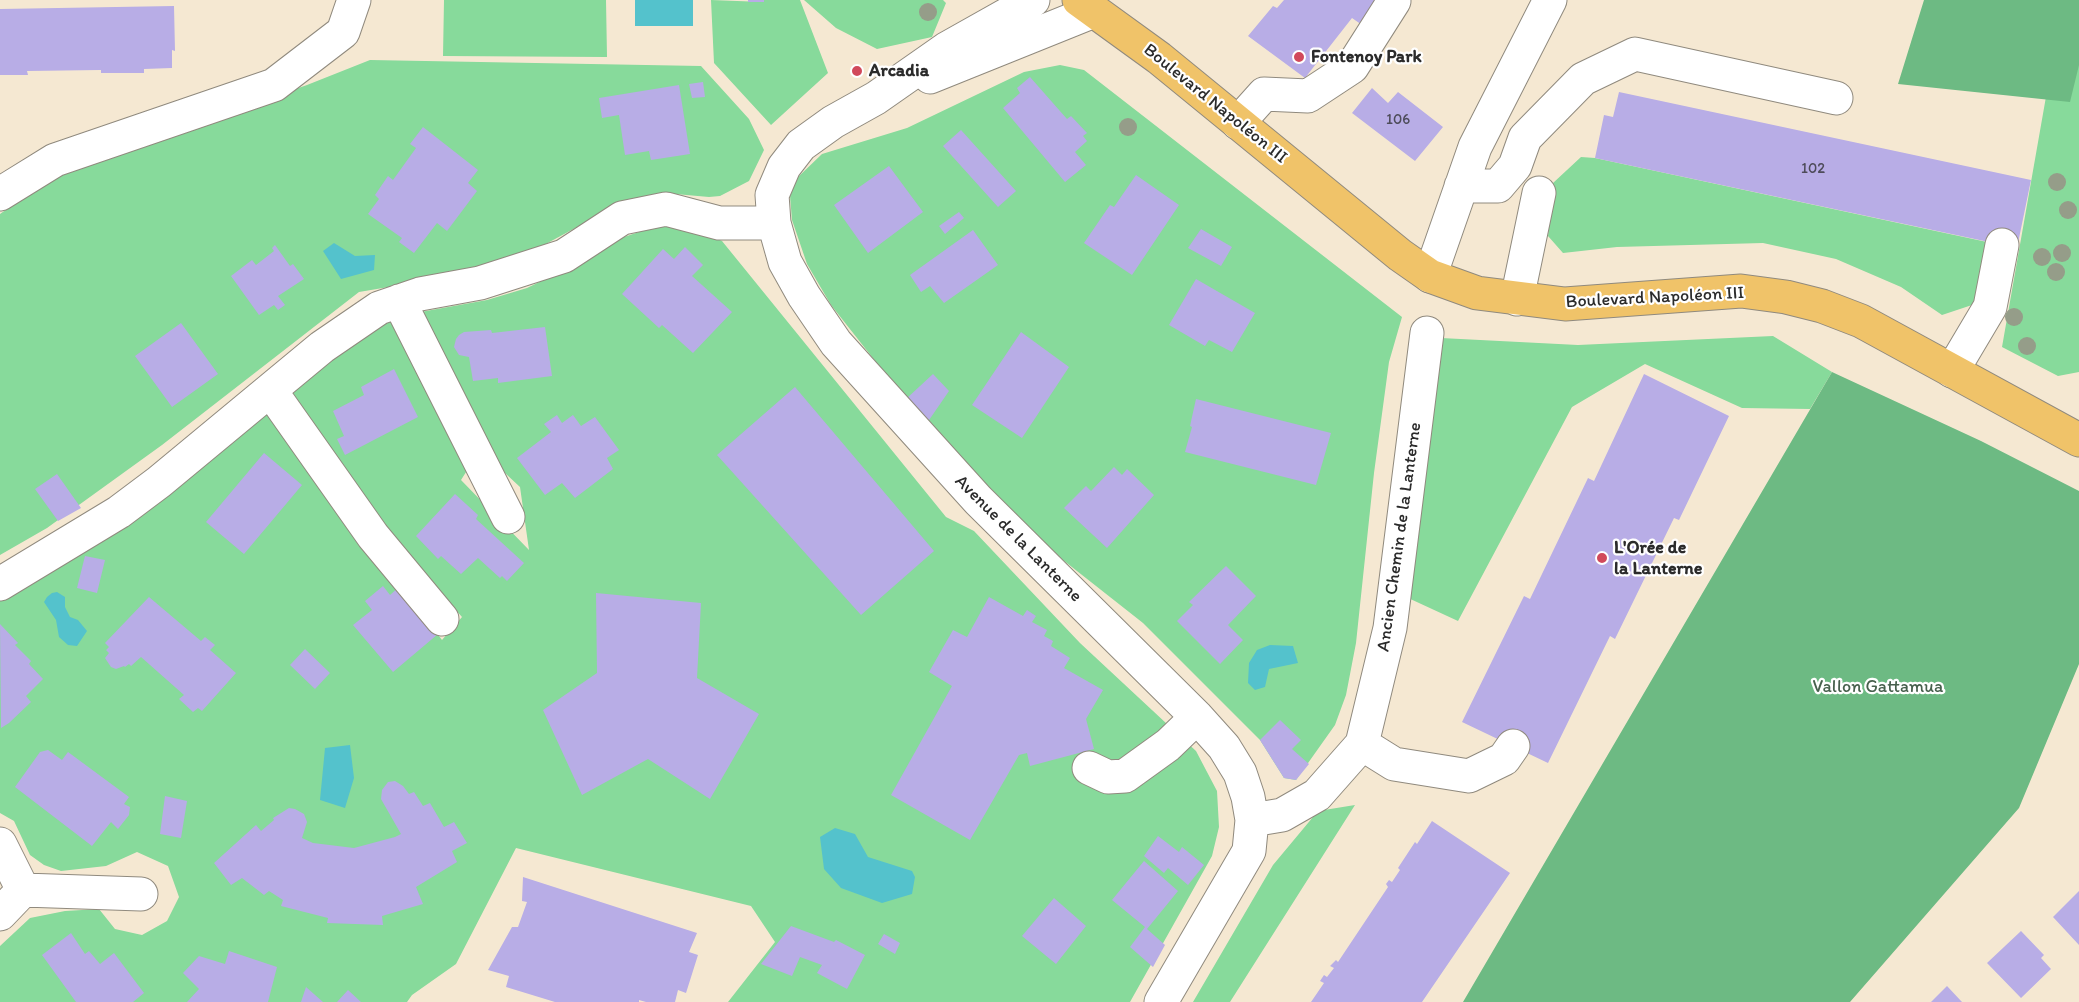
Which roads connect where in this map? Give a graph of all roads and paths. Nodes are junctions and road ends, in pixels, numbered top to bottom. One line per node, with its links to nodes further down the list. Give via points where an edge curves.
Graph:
1 (354, 0): 10 (street, via 343,32 274,85 55,160)
2 (1033, 0): 6 (street, Avenue de la Lanterne, via 946,49)
3 (1550, 0): 9 (street, via 1475,147)
4 (1394, 1): 8 (street, via 1352,67 1308,96 1264,94)
5 (1095, 4): 6 (street, Avenue de la Lanterne); 8 (main road, Boulevard Napoléon III)
6 (876, 98): 12 (street, Avenue de la Lanterne, via 801,146 784,167 772,195)
7 (1836, 98): 9 (street, via 1635,54 1582,80 1525,138 1515,166 1498,186)
8 (1238, 123): 14 (main road, Boulevard Napoléon III)
9 (1461, 186): 14 (street)
10 (0, 194)
11 (1539, 194): 15 (street)
12 (774, 223): 16 (street, via 719,223 666,210 622,218 564,256 480,283); 24 (street, Avenue de la Lanterne, via 785,262 836,343 978,500)
13 (2002, 245): 18 (street, via 1990,307)
14 (1430, 276): 15 (main road, Boulevard Napoléon III, via 1477,293)
15 (1517, 299): 18 (main road, Boulevard Napoléon III, via 1565,304 1741,291 1786,297 1862,321)
16 (399, 301): 19 (street, via 379,308 322,347); 21 (street)
17 (1427, 333): 25 (street, Ancien Chemin de la Lanterne, via 1390,628)
18 (1952, 371): 20 (main road, Boulevard Napoléon III)
19 (270, 390): 22 (street, via 119,512); 23 (street, via 373,536)
20 (2079, 440)
21 (508, 518)
22 (0, 584)
23 (442, 619)
24 (1197, 717): 27 (street, via 1168,745 1125,776 1108,777); 28 (street, Avenue de la Lanterne, via 1224,747 1240,773)
25 (1362, 744): 26 (street, via 1394,764 1469,776 1504,759); 28 (street, Ancien Chemin de la Lanterne, via 1317,795 1282,815)
26 (1513, 746)
27 (1089, 768)
28 (1252, 820): 33 (street, Avenue de la Lanterne, via 1249,850)
29 (0, 844): 30 (street)
30 (23, 890): 31 (street); 32 (street)
31 (141, 894)
32 (0, 914)
33 (1161, 1002)

